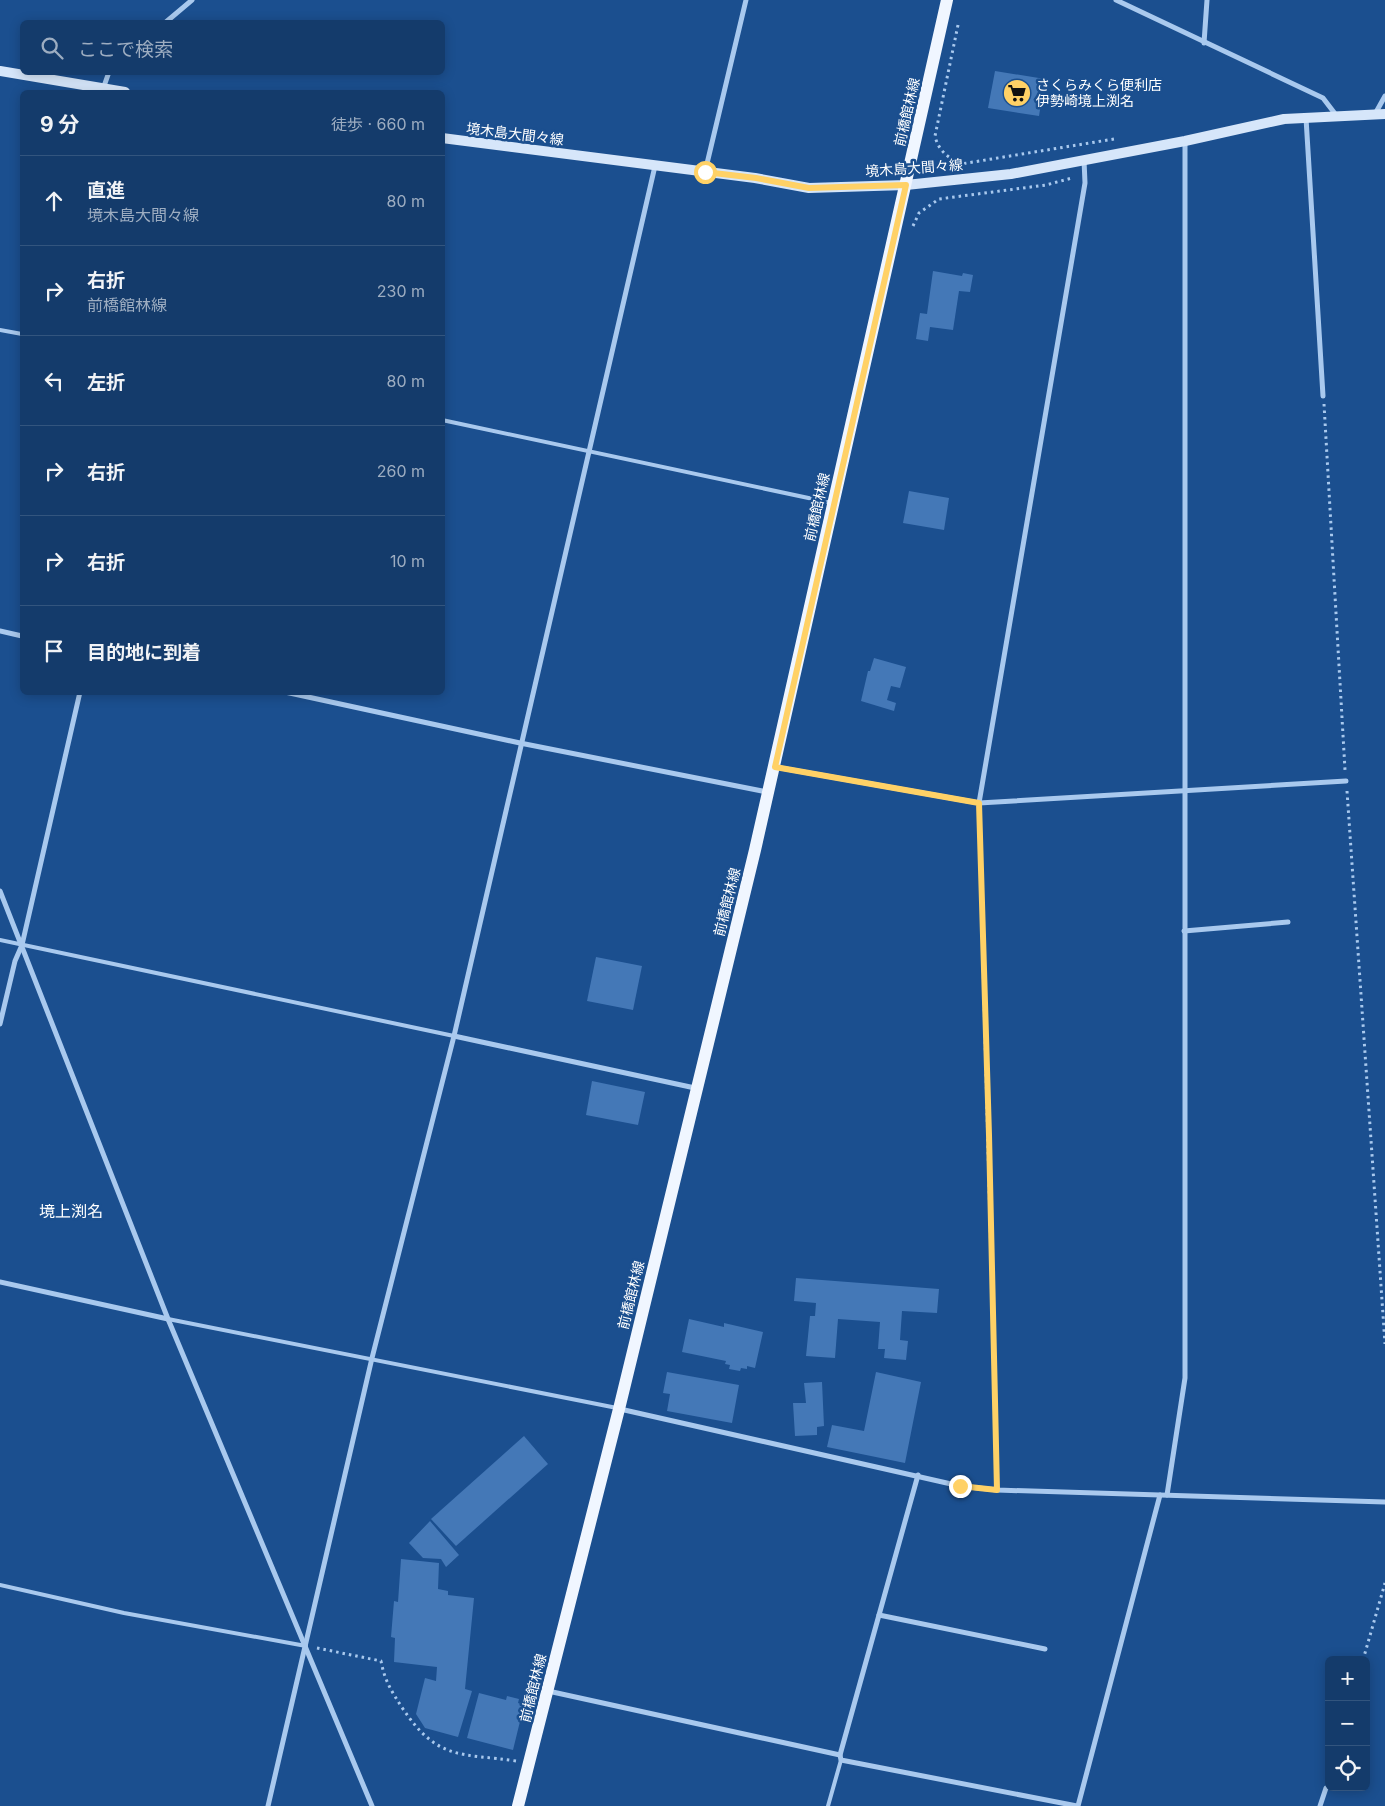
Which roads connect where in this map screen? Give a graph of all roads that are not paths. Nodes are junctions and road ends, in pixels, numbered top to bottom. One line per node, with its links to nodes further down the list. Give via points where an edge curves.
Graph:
1 (192, 0): 6 (street)
2 (746, 0): 22 (street)
3 (947, 0): 23 (main road, 前橋館林線)
4 (1116, 0): 7 (street)
5 (1207, 0): 7 (street)
6 (168, 20)
7 (1204, 43): 16 (street, via 1323,98)
8 (0, 71): 9 (main road)
9 (20, 74)
10 (23, 75): 12 (main road)
11 (108, 75): 12 (street)
12 (103, 89): 13 (main road)
13 (110, 90)
14 (1385, 96): 15 (street)
15 (1380, 114): 16 (main road, 境木島大間々線)
16 (1336, 115): 17 (main road, 境木島大間々線)
17 (1306, 117): 19 (main road, 境木島大間々線); 26 (street)
18 (445, 138): 21 (main road, 境木島大間々線)
19 (1185, 141): 20 (main road, 境木島大間々線); 37 (street)
20 (1084, 160): 23 (main road, 境木島大間々線, via 1010,174); 39 (street, via 1085,183)
21 (655, 166): 22 (main road, 境木島大間々線); 28 (street)
22 (705, 172): 23 (main road, 境木島大間々線, via 809,188)
23 (906, 185): 29 (main road, 前橋館林線)
24 (0, 330): 25 (lane)
25 (20, 334)
26 (1323, 396)
27 (445, 421): 28 (lane)
28 (589, 450): 29 (lane); 34 (street)
29 (833, 503): 35 (main road, 前橋館林線)
30 (0, 630): 31 (street)
31 (20, 635)
32 (79, 695): 44 (street)
33 (299, 695): 34 (street)
34 (520, 743): 38 (street); 46 (street)
35 (775, 767): 38 (main road, 前橋館林線); 39 (street)
36 (1346, 781): 37 (street)
37 (1183, 790): 39 (street); 42 (street)
38 (768, 793): 47 (main road, 前橋館林線)
39 (979, 803)
40 (0, 891): 44 (street)
41 (1288, 922): 42 (street)
42 (1184, 931): 54 (street, via 1185,1378)
43 (0, 940): 44 (lane)
44 (22, 945): 45 (street); 46 (lane); 49 (street)
45 (0, 1024)
46 (454, 1036): 47 (street); 50 (street)
47 (697, 1089): 51 (main road, 前橋館林線)
48 (0, 1282): 49 (street)
49 (168, 1319): 50 (lane); 58 (street)
50 (372, 1358): 51 (lane); 58 (street)
51 (619, 1408): 52 (street); 60 (main road, 前橋館林線)
52 (918, 1475): 53 (street, via 960,1486 997,1490); 57 (street)
53 (1160, 1495): 54 (street); 67 (street)
54 (1167, 1495): 55 (street)
55 (1385, 1502)
56 (0, 1585): 58 (lane, via 124,1613)
57 (879, 1615): 59 (street); 61 (street)
58 (306, 1646): 63 (street); 64 (street)
59 (1045, 1649)
60 (548, 1691): 61 (street); 65 (main road, 前橋館林線)
61 (840, 1757): 66 (lane); 67 (street)
62 (1325, 1791): 68 (street)
63 (268, 1806)
64 (372, 1806)
65 (518, 1806)
66 (828, 1806)
67 (1078, 1806)
68 (1320, 1806)

